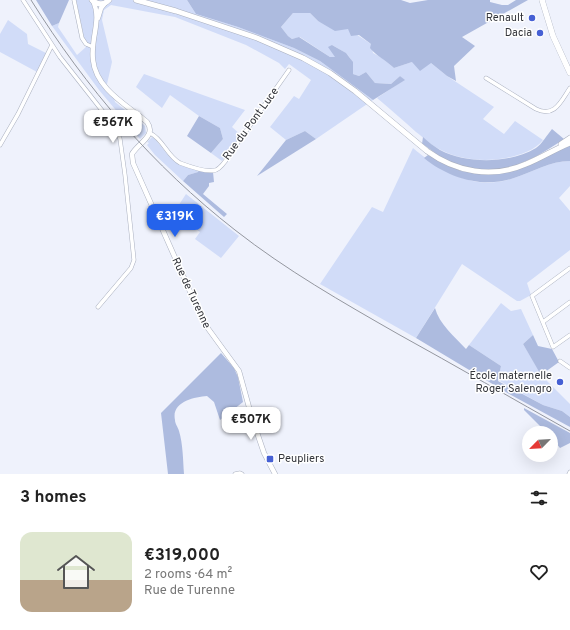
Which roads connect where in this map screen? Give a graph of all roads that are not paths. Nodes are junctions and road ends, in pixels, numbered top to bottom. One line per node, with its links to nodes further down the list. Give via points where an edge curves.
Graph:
1 (23, 0): 9 (street)
2 (74, 0): 10 (street, via 82,38 86,44)
3 (131, 0): 4 (main road)
4 (137, 0): 19 (main road, via 263,40 308,61 355,91 427,151 453,166 473,171 499,172 519,167)
5 (542, 0): 12 (main road, via 553,36)
6 (93, 1): 7 (main road, via 98,4); 8 (street)
7 (108, 1): 8 (street, via 101,8)
8 (96, 22): 10 (street)
9 (52, 45): 18 (street); 20 (street, via 116,129)
10 (93, 47): 15 (street, via 94,66 101,80 113,95 147,122)
11 (289, 70): 15 (street, Rue du Pont Luce, via 216,170 200,169 179,162 156,136)
12 (570, 73)
13 (486, 78): 14 (street, via 544,112 557,107)
14 (570, 88)
15 (150, 133): 21 (street)
16 (570, 138): 19 (main road)
17 (570, 143): 19 (main road)
18 (0, 145)
19 (547, 154)
20 (122, 155): 21 (street); 24 (street, via 134,262)
21 (131, 155): 29 (street, Rue de Turenne, via 134,168 201,317 208,331 237,367 264,453)
22 (570, 268): 25 (street, via 532,296)
23 (570, 302): 25 (street)
24 (98, 307)
25 (543, 322): 26 (street, via 553,347)
26 (570, 335)
27 (560, 361): 28 (street)
28 (570, 368)
29 (276, 474)

